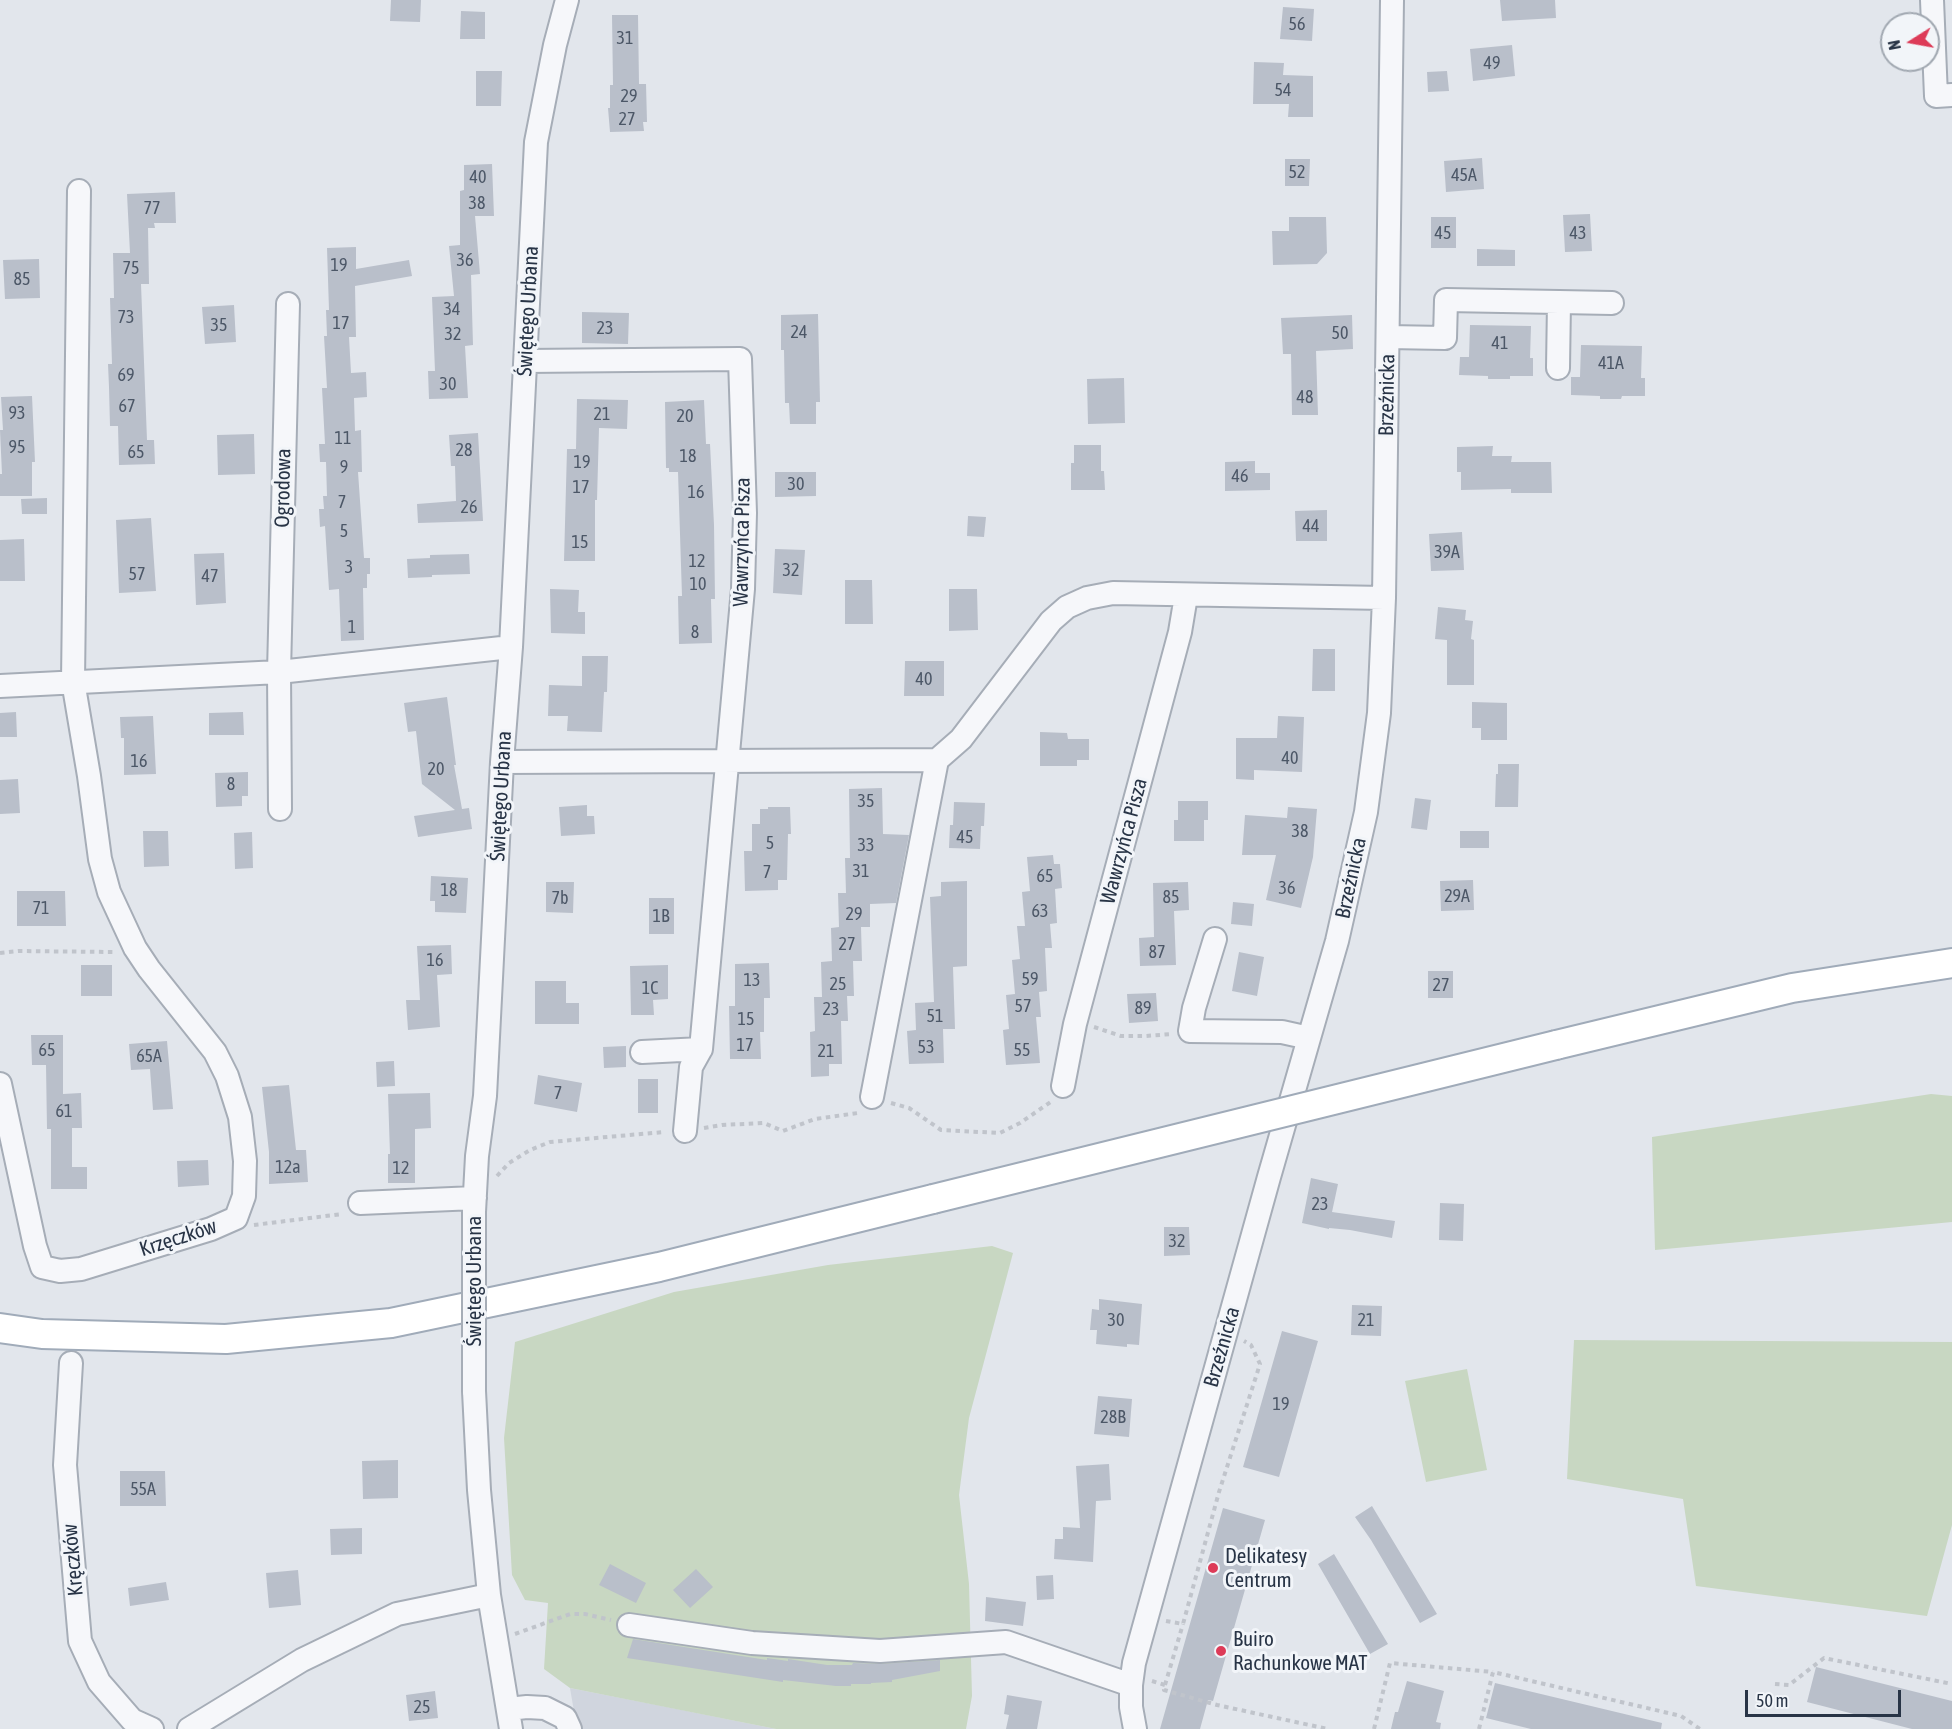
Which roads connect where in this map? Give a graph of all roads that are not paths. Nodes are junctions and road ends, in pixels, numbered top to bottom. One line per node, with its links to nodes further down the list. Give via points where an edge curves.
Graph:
1 (567, 0): 10 (street, Świętego Urbana, via 536,142)
2 (1392, 0): 9 (street, Brzeźnicka)
3 (1938, 1): 4 (street, via 1936,96)
4 (1952, 95)
5 (79, 191): 16 (street, Krzęczków)
6 (1559, 302): 7 (street); 9 (street, via 1446,300 1445,338); 11 (street)
7 (1612, 303)
8 (288, 304): 15 (street, Ogrodowa)
9 (1388, 337): 13 (street, Brzeźnicka)
10 (526, 361): 14 (street, Świętego Urbana); 18 (street, Wawrzyńca Pisza, via 740,359 743,589)
11 (1558, 368)
12 (1186, 596): 13 (street); 19 (street, via 1113,593 1087,598 1067,608 1052,621 961,739); 28 (street, Wawrzyńca Pisza, via 1180,632 1075,1024)
13 (1384, 598): 24 (street, Brzeźnicka, via 1379,713 1366,812 1337,941)
14 (511, 647): 15 (street); 20 (street, Świętego Urbana)
15 (279, 672): 16 (street); 21 (street, Ogrodowa)
16 (73, 681): 17 (street); 27 (street, Krzęczków, via 100,859 109,892 149,969 214,1052 227,1076 240,1117 244,1196 236,1218 81,1269 60,1271 42,1267)
17 (0, 686)
18 (727, 760): 19 (street); 20 (street); 25 (street, Wawrzyńca Pisza)
19 (937, 760): 29 (street)
20 (502, 762): 32 (street, Świętego Urbana, via 485,1096)
21 (280, 809)
22 (1215, 939): 24 (street, via 1190,1031 1282,1032)
23 (1952, 963): 33 (main road, bridge, via 1792,988 659,1267 391,1323 226,1339 42,1334)
24 (1309, 1038): 37 (street, Brzeźnicka, via 1134,1663)
25 (701, 1048): 26 (street); 30 (street, Wawrzyńca Pisza, via 691,1067)
26 (642, 1052)
27 (0, 1084)
28 (1063, 1086)
29 (872, 1097)
30 (685, 1131)
31 (360, 1203): 32 (street)
32 (475, 1205): 35 (street, Świętego Urbana, bridge, via 474,1391)
33 (0, 1328)
34 (71, 1363): 39 (street, Kręczków, via 65,1465 80,1641 99,1682 132,1720)
35 (489, 1595): 38 (street, Świętego Urbana); 40 (street, via 397,1614 302,1660)
36 (629, 1625): 37 (street, via 752,1643 880,1652 1006,1642)
37 (1137, 1682): 42 (street, Brzeźnicka, via 1131,1707)
38 (509, 1719): 41 (street, via 526,1707 544,1708 565,1718)
39 (152, 1729)
40 (189, 1729)
41 (571, 1729)
42 (1135, 1729)

